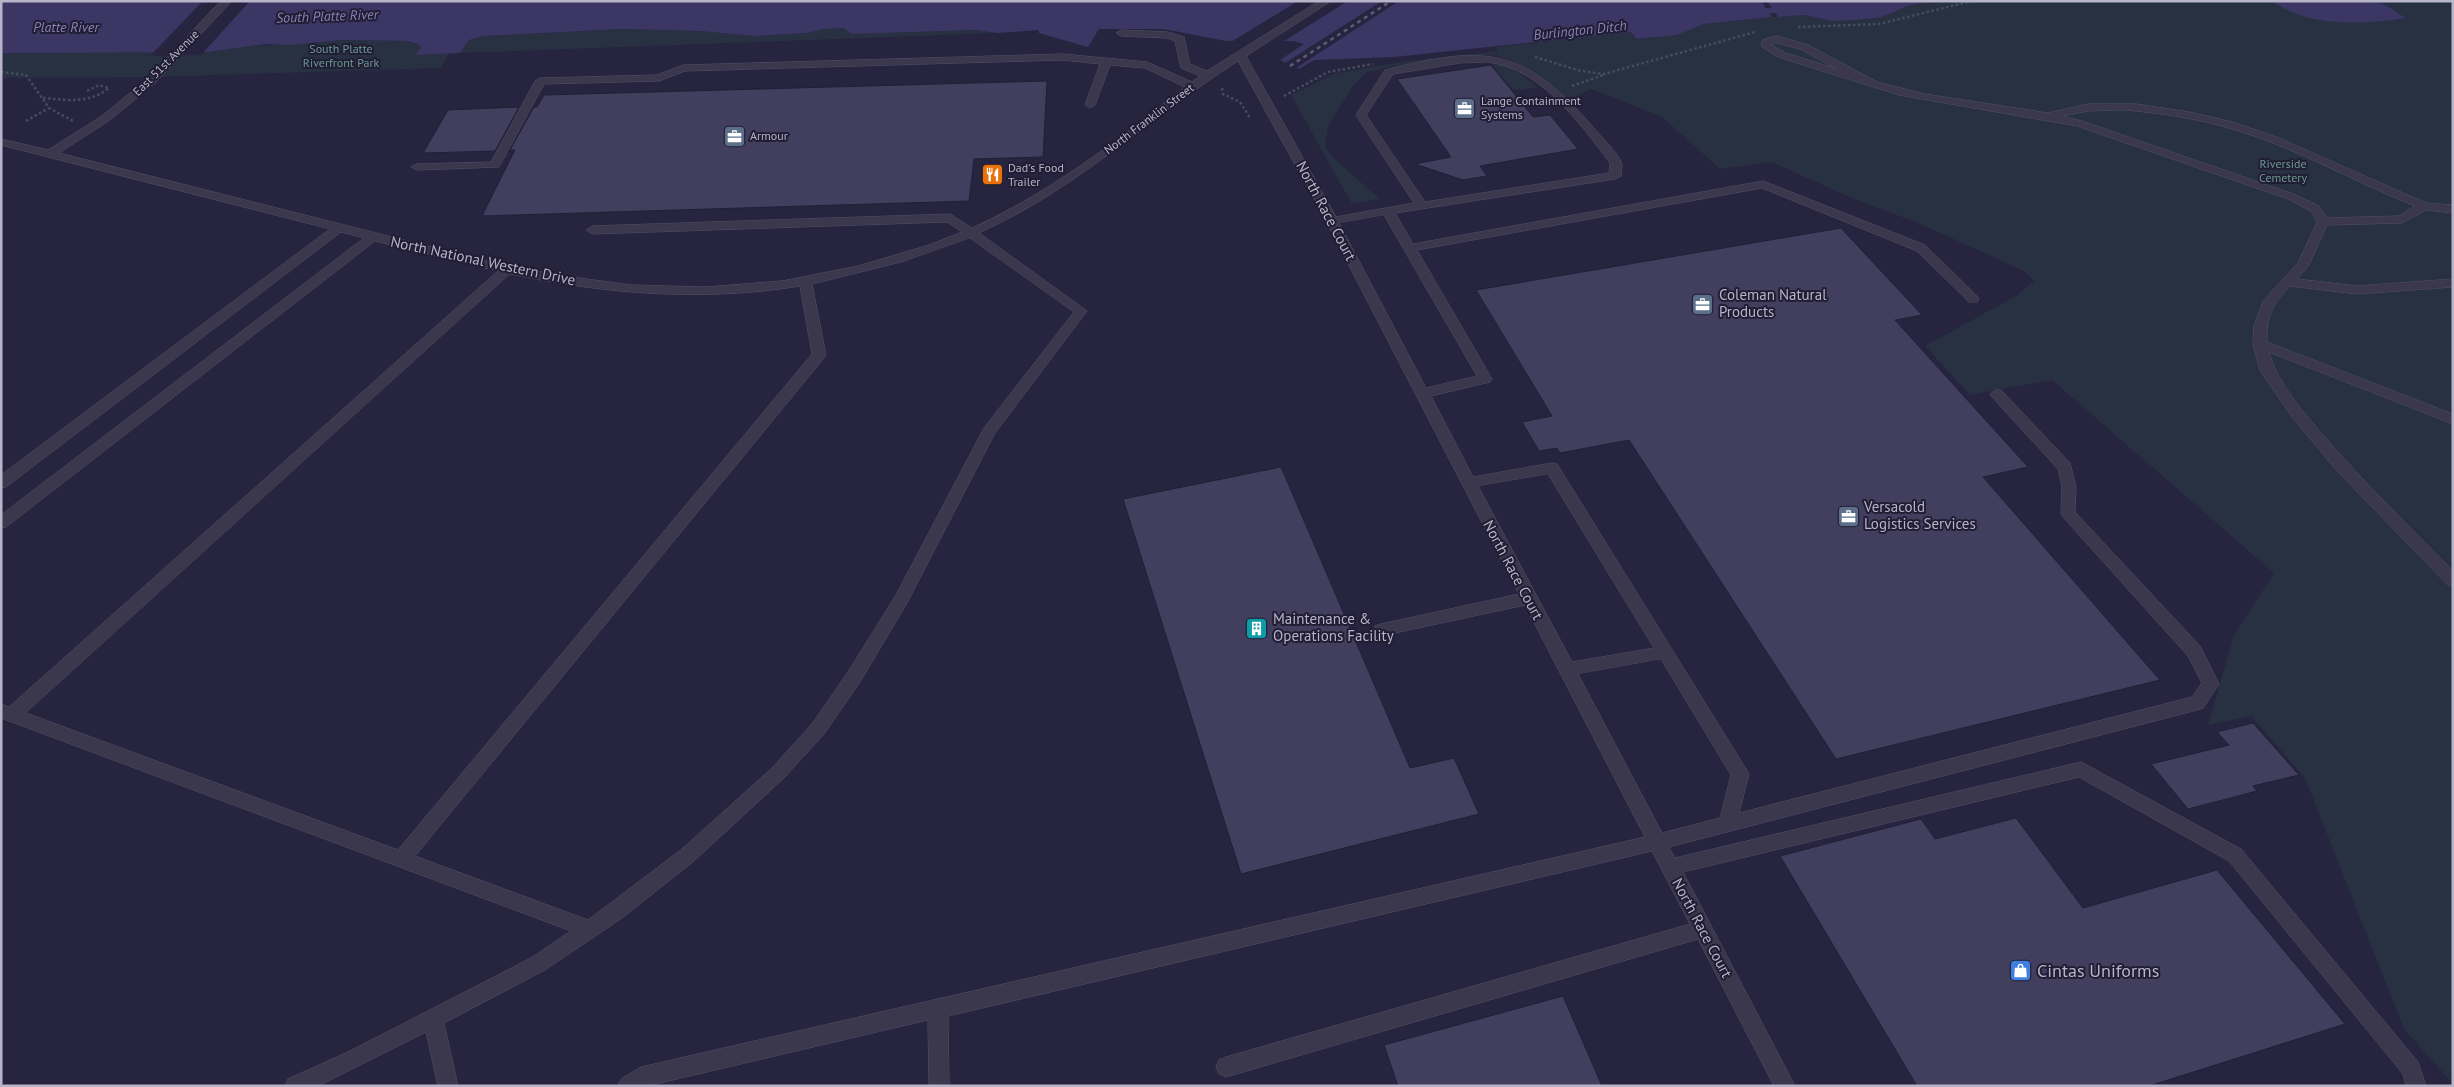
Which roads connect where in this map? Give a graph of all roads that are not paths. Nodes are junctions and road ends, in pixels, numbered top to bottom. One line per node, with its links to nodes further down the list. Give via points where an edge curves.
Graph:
1 (227, 1): 12 (street, East 51st Avenue, via 152,80 106,118)
2 (1326, 1): 4 (street, North Franklin Street)
3 (1121, 33): 6 (street, via 1168,34 1180,39 1186,66)
4 (1240, 55): 6 (street, North Franklin Street); 18 (street, North Race Court)
5 (1106, 61): 8 (street, via 1147,65); 9 (street); 13 (street, via 1063,57 683,68 659,78 540,81 495,165)
6 (1209, 76): 8 (street, North Franklin Street)
7 (1872, 84): 7 (street, via 1789,40 1772,39 1767,42 1766,46 1777,53); 10 (street, via 1965,106)
8 (1192, 86): 22 (street, North Franklin Street, via 1115,146 1036,198)
9 (1090, 105)
10 (2051, 116): 15 (street, via 2099,106 2176,113 2213,121 2291,147 2386,192); 19 (street, via 2292,197 2315,209)
11 (1, 142): 12 (street, North National Western Drive)
12 (51, 153): 20 (street, North National Western Drive)
13 (418, 167)
14 (1422, 206): 14 (street, via 1615,176 1616,163 1580,117 1552,92 1535,77 1500,60 1477,59 1389,72 1361,115); 17 (street)
15 (2424, 206): 16 (street); 19 (street, via 2402,219)
16 (2453, 209)
17 (1388, 211): 18 (street); 24 (street)
18 (1332, 221): 31 (street, North Race Court)
19 (2323, 222): 27 (street, via 2303,265)
20 (339, 228): 23 (street, North National Western Drive); 34 (street)
21 (592, 230): 22 (street, via 950,218)
22 (970, 234): 26 (street, North National Western Drive, via 864,268); 47 (street, via 1081,311 989,431 902,599 818,729 778,773 688,855)
23 (373, 237): 25 (street, North National Western Drive); 36 (street)
24 (1409, 248): 29 (street, via 1763,184 1921,248); 31 (street, via 1485,379)
25 (508, 269): 26 (street, North National Western Drive, via 601,285 668,291 717,291); 42 (street)
26 (805, 279): 45 (street, via 819,356)
27 (2287, 282): 28 (street, via 2357,290); 30 (street, via 2269,302 2260,326)
28 (2453, 283)
29 (1973, 300)
30 (2260, 344): 33 (street); 37 (street, via 2267,370 2297,414 2343,468)
31 (1421, 394): 35 (street, North Race Court)
32 (1997, 394): 43 (street, via 2065,467 2069,487 2068,513 2194,651 2211,684 2197,704)
33 (2453, 419)
34 (1, 483)
35 (1468, 483): 38 (street, North Race Court); 40 (street, via 1552,468)
36 (1, 523)
37 (2453, 581)
38 (1528, 598): 39 (street); 41 (street, North Race Court)
39 (1380, 630)
40 (1666, 652): 41 (street); 43 (street, via 1740,774)
41 (1566, 670): 44 (street, North Race Court)
42 (7, 713): 45 (street)
43 (1727, 825): 44 (street)
44 (1657, 842): 46 (street, North Race Court); 49 (street)
45 (401, 859): 47 (street)
46 (1670, 867): 48 (street, North Race Court); 57 (street, via 2082,769 2235,855 2411,1069)
47 (590, 929): 50 (street, via 538,964)
48 (1702, 929): 51 (street); 56 (street, North Race Court)
49 (938, 1009): 54 (street, via 641,1077); 55 (street)
50 (433, 1019): 52 (street); 53 (street)
51 (1226, 1067)
52 (295, 1086)
53 (448, 1086)
54 (628, 1086)
55 (939, 1086)
56 (1785, 1086)
57 (2416, 1086)

